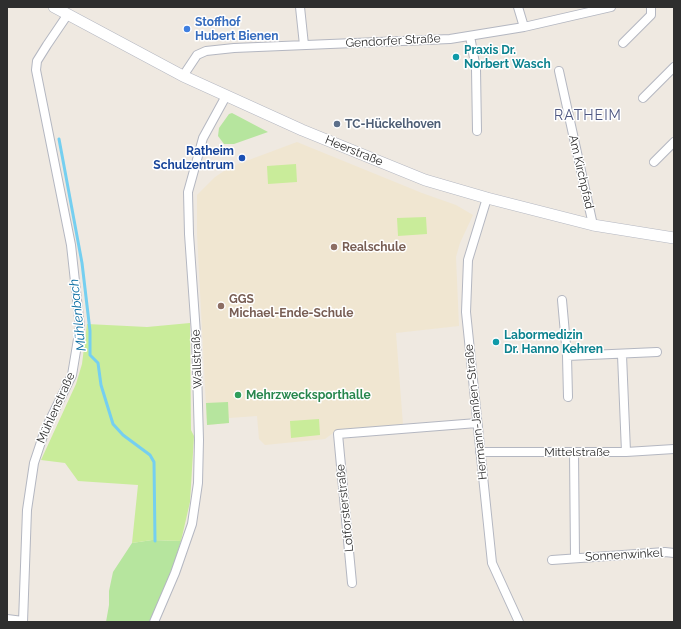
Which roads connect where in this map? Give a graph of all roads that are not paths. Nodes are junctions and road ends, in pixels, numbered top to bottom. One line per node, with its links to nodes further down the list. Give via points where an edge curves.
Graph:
1 (54, 7): 6 (main road, Heerstraße)
2 (300, 7): 10 (street)
3 (518, 7): 7 (street)
4 (611, 7): 7 (street, Gendorfer Straße)
5 (651, 7): 9 (street, via 651,14)
6 (68, 14): 13 (main road, Heerstraße); 37 (street, Mühlenstraße, via 46,45 37,62 36,70 71,245 80,327 72,375 46,430 34,463 27,510)
7 (524, 27): 8 (street, Gendorfer Straße)
8 (470, 36): 10 (street, Gendorfer Straße); 16 (street, via 476,69)
9 (623, 43)
10 (304, 45): 13 (street, Gendorfer Straße, via 206,51 197,55)
11 (674, 67): 15 (street)
12 (559, 71): 20 (street, Am Kirchpfad)
13 (183, 76): 14 (main road, Heerstraße)
14 (226, 96): 19 (main road, Heerstraße, via 425,180); 38 (street, Wallstraße, via 203,138 188,192 196,334 198,483 192,524)
15 (644, 98)
16 (477, 131)
17 (674, 142): 18 (street)
18 (654, 162)
19 (487, 198): 20 (main road, Heerstraße); 27 (street, Hermann-Janßen-Straße, via 468,260 466,289)
20 (593, 225): 21 (main road, Heerstraße)
21 (674, 238)
22 (562, 300): 25 (street)
23 (657, 352): 24 (street)
24 (622, 354): 25 (street); 31 (street)
25 (567, 356): 26 (street)
26 (568, 398)
27 (477, 423): 29 (street, Hermann-Janßen-Straße); 35 (street, Lotforsterstraße, via 338,434)
28 (674, 449): 31 (street, Mittelstraße)
29 (480, 452): 30 (street, Mittelstraße); 39 (street, Hermann-Janßen-Straße, via 492,563)
30 (574, 452): 31 (street, Mittelstraße); 33 (street, Sonnenwinkel)
31 (626, 452)
32 (674, 553): 33 (street, Sonnenwinkel)
33 (575, 557): 34 (street, Sonnenwinkel)
34 (552, 560)
35 (352, 583)
36 (7, 619): 37 (street)
37 (23, 621)
38 (154, 622)
39 (519, 622)

